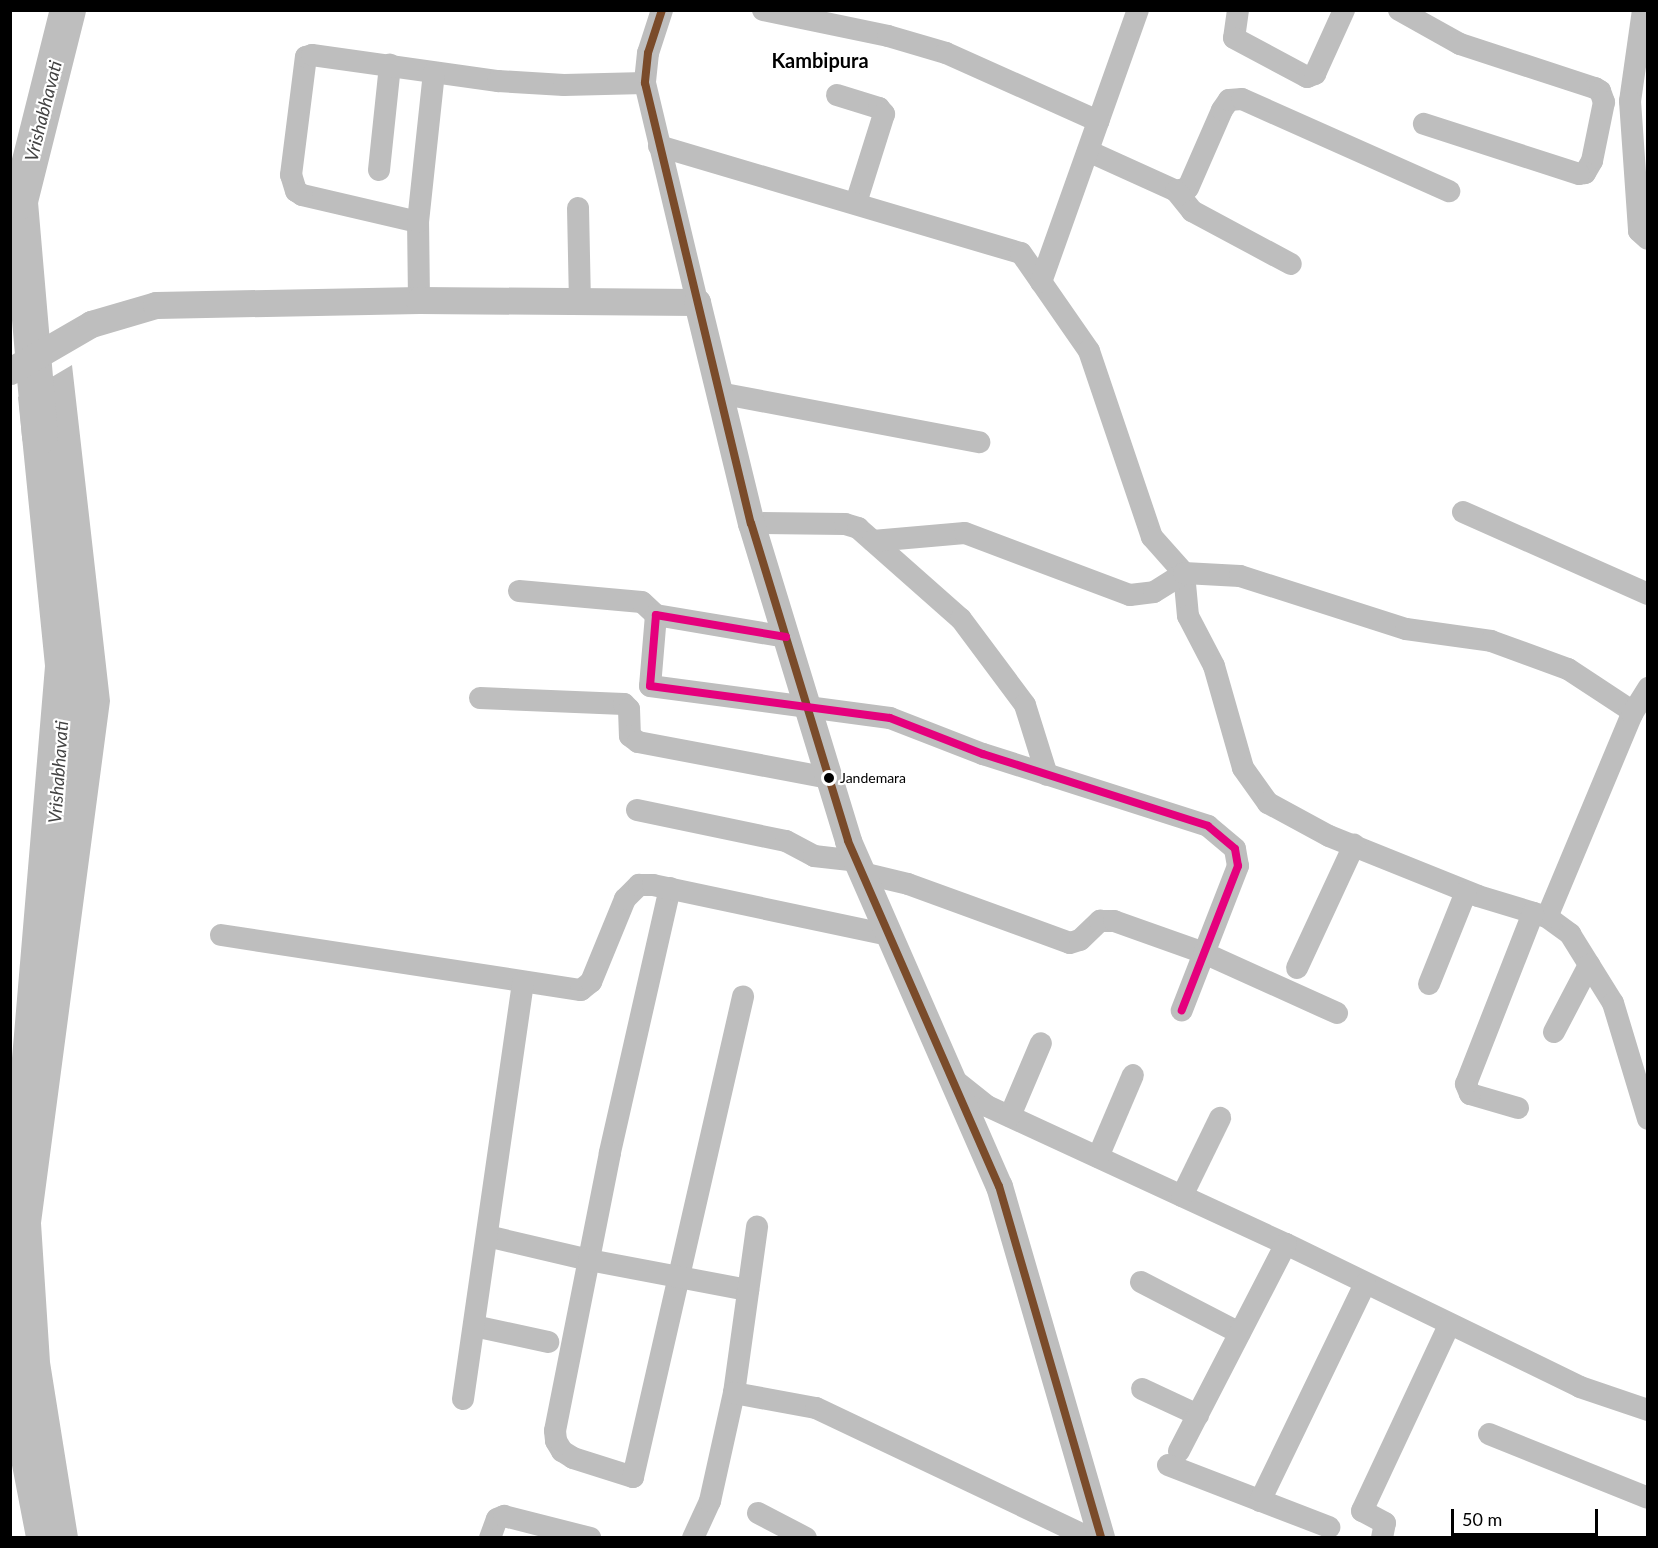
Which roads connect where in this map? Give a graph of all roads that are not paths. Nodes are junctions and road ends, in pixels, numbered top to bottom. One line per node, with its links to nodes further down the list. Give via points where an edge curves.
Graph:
1 (662, 10): 11 (street, via 648,53)
2 (763, 10): 8 (street)
3 (1138, 10): 13 (street)
4 (1238, 10): 5 (street, via 1234,38 1307,77 1315,74)
5 (1344, 10)
6 (1399, 10): 14 (street, via 1460,44 1594,88 1600,91 1604,102 1592,161 1579,174)
7 (1643, 10): 23 (street, via 1630,100 1639,231)
8 (834, 18): 13 (street, via 946,53)
9 (390, 65): 10 (street); 17 (street); 22 (street, via 306,57 292,184 302,195)
10 (434, 73): 11 (street, via 564,85); 22 (street)
11 (645, 83): 15 (street)
12 (837, 95): 20 (street, via 879,108 884,114)
13 (1098, 121): 16 (street)
14 (1424, 124)
15 (659, 146): 20 (street); 28 (street)
16 (1088, 151): 18 (street); 25 (street)
17 (379, 170)
18 (1176, 191): 19 (street, via 1188,188 1225,105 1229,100 1242,99); 24 (street, via 1192,211)
19 (1449, 191)
20 (856, 203): 25 (street, via 1021,253)
21 (578, 208): 27 (street)
22 (418, 222): 26 (street)
23 (1647, 239)
24 (1291, 264)
25 (1041, 282): 35 (street, via 1089,351 1152,537)
26 (419, 300): 27 (street); 29 (street, via 156,305 91,324)
27 (580, 302): 28 (street)
28 (697, 302): 30 (street)
29 (10, 371)
30 (719, 393): 31 (street); 33 (street)
31 (979, 442)
32 (1463, 512): 37 (street)
33 (751, 523): 34 (street, via 845,524 858,528); 39 (street)
34 (873, 542): 35 (street, via 964,533 1130,595 1154,592); 44 (street, via 956,612 1021,698)
35 (1184, 573): 43 (street, via 1240,576 1406,629 1491,641 1558,664); 47 (street, via 1188,616 1214,666 1244,768 1268,803)
36 (519, 591): 38 (street, via 642,602)
37 (1647, 594)
38 (656, 615): 39 (street); 42 (street, via 651,688)
39 (786, 637): 42 (street)
40 (1647, 688): 43 (street)
41 (480, 698): 45 (street, via 624,704 629,709 630,736 638,742)
42 (807, 707): 44 (street, via 890,718); 45 (street)
43 (1632, 714): 51 (street)
44 (1047, 775): 54 (street, via 1208,826 1235,849 1238,866)
45 (829, 778): 48 (street)
46 (637, 810): 48 (street, via 786,842 814,856)
47 (1354, 845): 50 (street); 56 (street)
48 (859, 867): 53 (street); 54 (street, via 1070,943 1107,920)
49 (670, 888): 53 (street); 57 (street, via 646,884 635,888 625,899 587,986 574,990); 75 (street)
50 (1466, 892): 51 (street); 58 (street)
51 (1540, 915): 55 (street, via 1570,934); 66 (street, via 1466,1084 1470,1094)
52 (221, 935): 57 (street)
53 (890, 935): 65 (street)
54 (1204, 953): 60 (street); 61 (street)
55 (1589, 965): 62 (street); 69 (street, via 1613,1004)
56 (1297, 968)
57 (523, 982): 73 (street)
58 (1429, 984)
59 (743, 996): 76 (street)
60 (1182, 1010)
61 (1338, 1013)
62 (1554, 1032)
63 (1041, 1043): 67 (street)
64 (1133, 1075): 70 (street)
65 (952, 1078): 67 (street, via 987,1106); 100 (street, via 999,1186)
66 (1518, 1108)
67 (1010, 1116): 70 (street)
68 (1220, 1118): 71 (street)
69 (1647, 1119)
70 (1098, 1157): 71 (street)
71 (1182, 1196): 74 (street)
72 (757, 1227): 79 (street)
73 (487, 1236): 75 (street); 81 (street)
74 (1286, 1244): 78 (street); 82 (street)
75 (589, 1260): 76 (street); 76 (street, via 556,1441 573,1458 633,1477)
76 (679, 1277): 79 (street)
77 (1141, 1281): 82 (street)
78 (1365, 1284): 80 (street); 91 (street)
79 (748, 1290): 85 (street)
80 (1449, 1325): 87 (street, via 1580,1387); 101 (street, via 1362,1511 1385,1523)
81 (474, 1326): 83 (street); 86 (street)
82 (1240, 1333): 88 (street)
83 (548, 1342)
84 (1142, 1389): 88 (street)
85 (734, 1393): 97 (street, via 710,1501); 99 (street, via 816,1408)
86 (464, 1399)
87 (1647, 1410)
88 (1198, 1415): 91 (street, via 1174,1458)
89 (1488, 1434): 90 (street)
90 (1647, 1498)
91 (1260, 1500): 93 (street)
92 (758, 1513): 94 (street)
93 (1329, 1527)
94 (776, 1531): 98 (street)
95 (490, 1538): 96 (street, via 497,1520 504,1516)
96 (590, 1538)
97 (693, 1538)
98 (806, 1538)
99 (1090, 1538)
100 (1101, 1538)
101 (1382, 1538)

